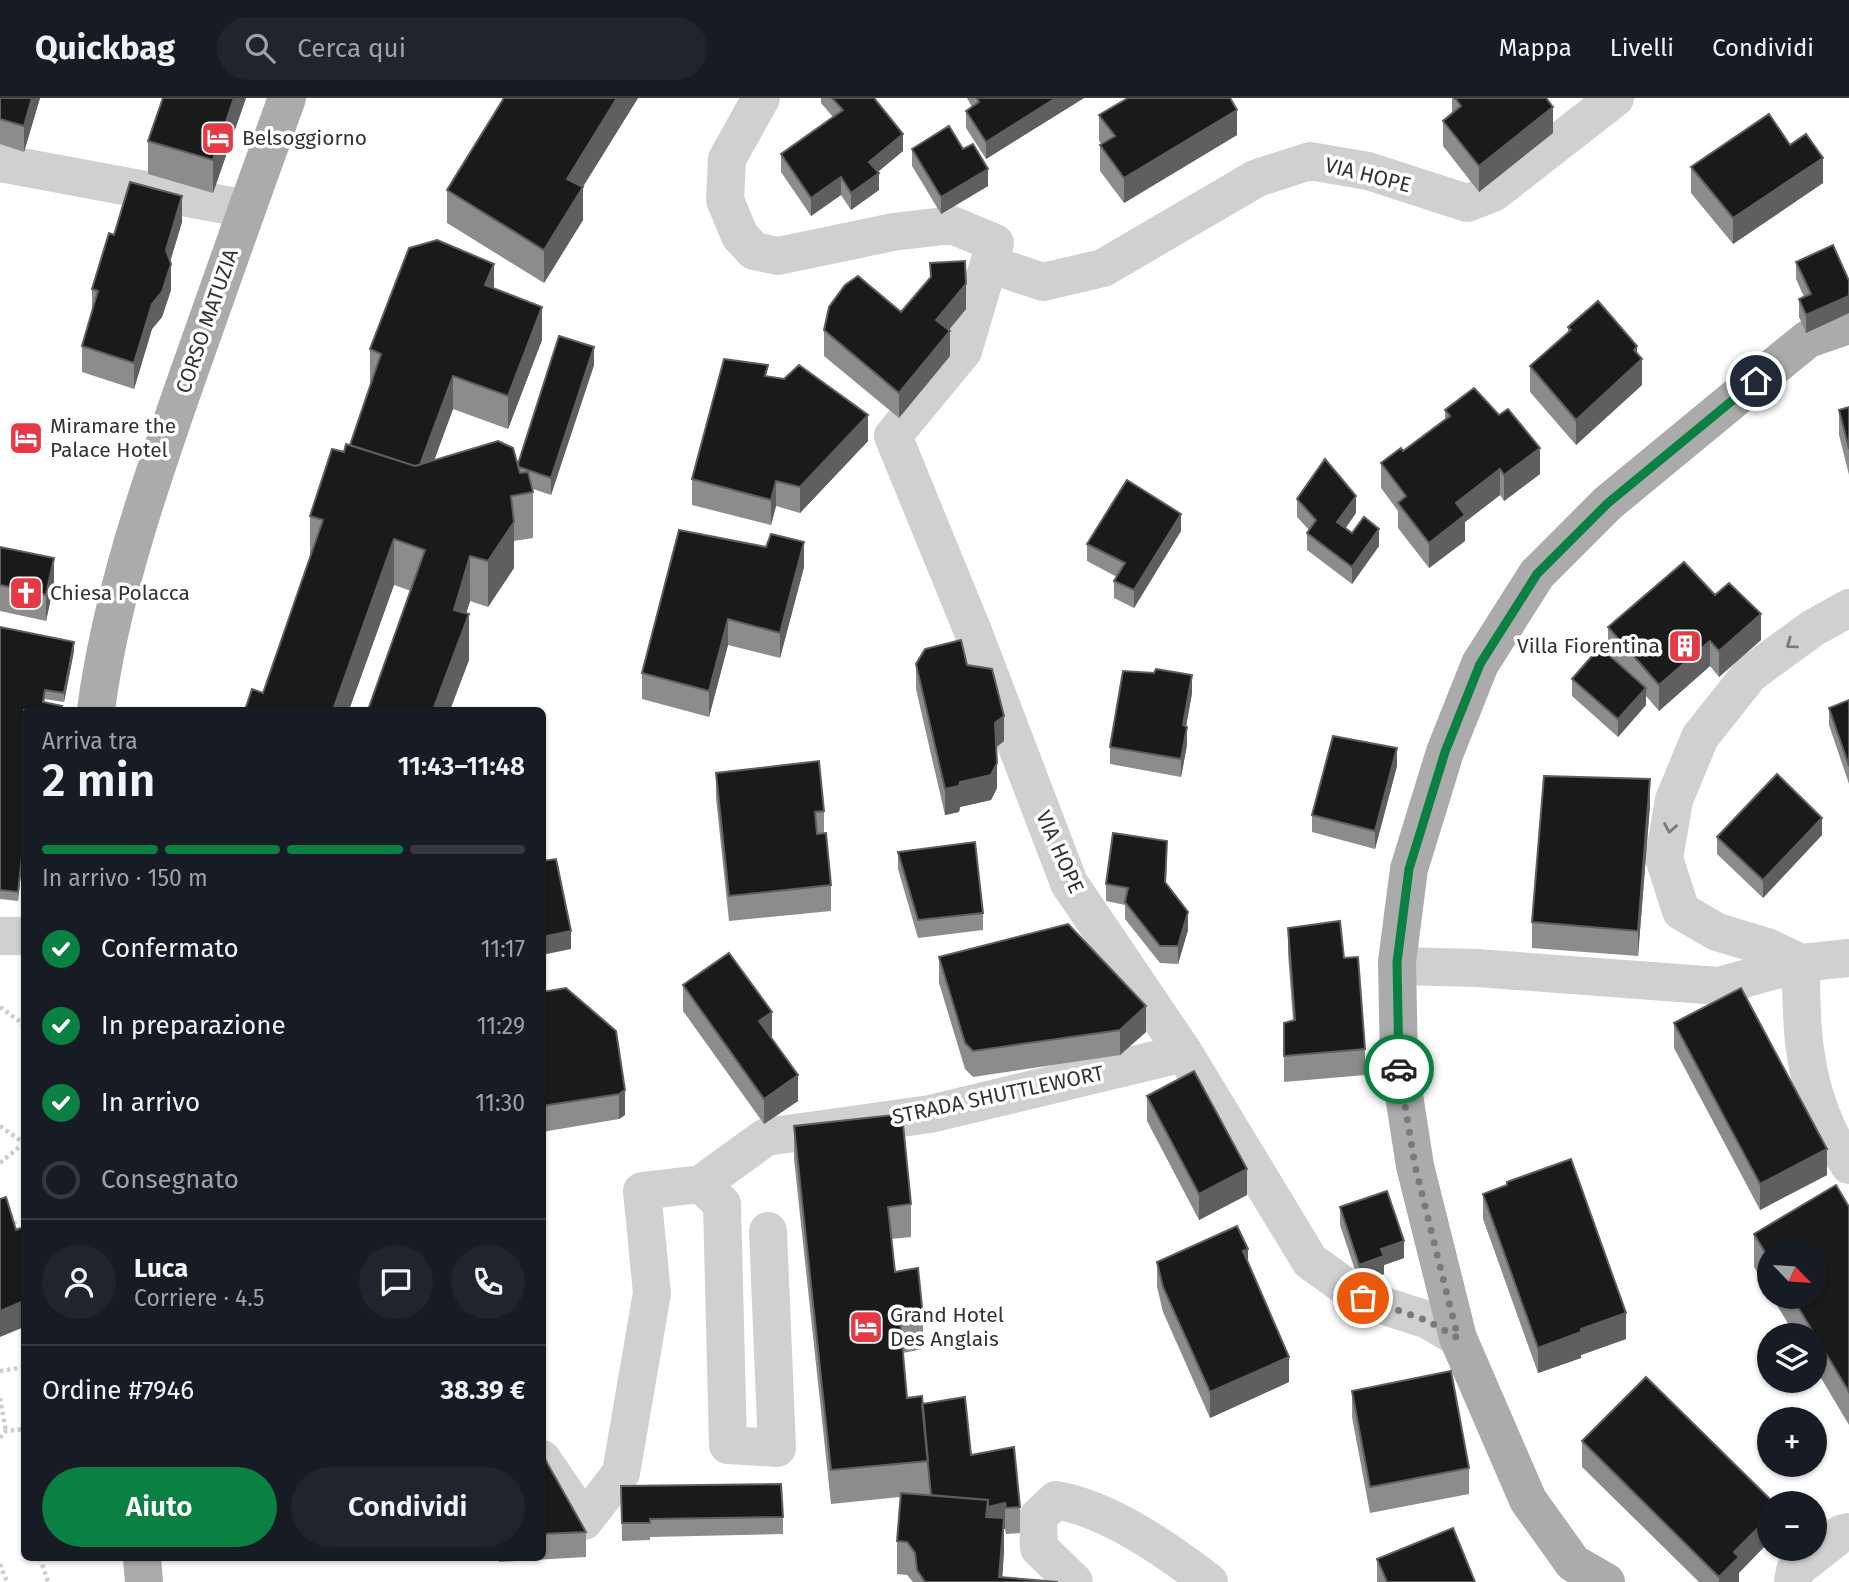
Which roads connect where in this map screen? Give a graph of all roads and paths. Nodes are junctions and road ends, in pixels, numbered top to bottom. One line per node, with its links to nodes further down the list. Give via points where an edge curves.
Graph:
1 (287, 98): 5 (main road, CORSO MATUZIA)
2 (761, 98): 6 (street, VIA HOPE, via 727,159 725,200 740,236 754,251 778,256 952,225 995,243)
3 (1615, 98): 6 (street, VIA HOPE, via 1493,193 1467,204 1368,171 1310,161 1257,178 1103,268 1043,282)
4 (0, 163): 5 (street)
5 (247, 209): 9 (main road, CORSO MATUZIA, via 151,479 121,584)
6 (989, 264): 17 (street, VIA HOPE, via 963,351 892,436 1069,883)
7 (1849, 325): 14 (main road, via 1808,340 1756,381 1608,503 1537,574 1480,664 1445,752 1409,869)
8 (1849, 608): 13 (street, one-way to 13, via 1750,674 1700,737 1674,800 1664,858 1681,911 1717,932)
9 (96, 707)
10 (0, 936): 11 (street)
11 (21, 936)
12 (1849, 958): 13 (street)
13 (1801, 963): 14 (street, via 1718,986); 22 (street, via 1807,1074 1827,1129)
14 (1397, 966): 27 (main road, via 1398,1063 1415,1166)
15 (0, 1006): 16 (path)
16 (21, 1022)
17 (1184, 1053): 23 (street, STRADA SHUTTLEWORT, via 930,1114 766,1137); 27 (street, VIA HOPE, via 1310,1261 1363,1298 1428,1321)
18 (0, 1126): 19 (path)
19 (21, 1141)
20 (21, 1146): 21 (path)
21 (0, 1163)
22 (1849, 1165)
23 (701, 1184): 25 (street, via 722,1204 728,1445 777,1448); 34 (street, via 642,1191 652,1293 621,1473 584,1521)
24 (8, 1209): 26 (path)
25 (768, 1231)
26 (21, 1236)
27 (1458, 1338): 44 (main road, via 1528,1500 1573,1563)
28 (21, 1368): 29 (path)
29 (0, 1371)
30 (0, 1398): 32 (path)
31 (21, 1429): 32 (path)
32 (6, 1431): 33 (path)
33 (0, 1438)
34 (546, 1465)
35 (1849, 1532): 45 (street, via 1795,1570)
36 (41, 1561): 40 (path)
37 (142, 1561): 41 (main road)
38 (0, 1564): 39 (path)
39 (7, 1582)
40 (48, 1582)
41 (144, 1582)
42 (1074, 1582): 43 (street, via 1039,1548 1038,1517 1056,1500 1080,1504 1164,1549)
43 (1209, 1582)
44 (1606, 1582)
45 (1793, 1582)

